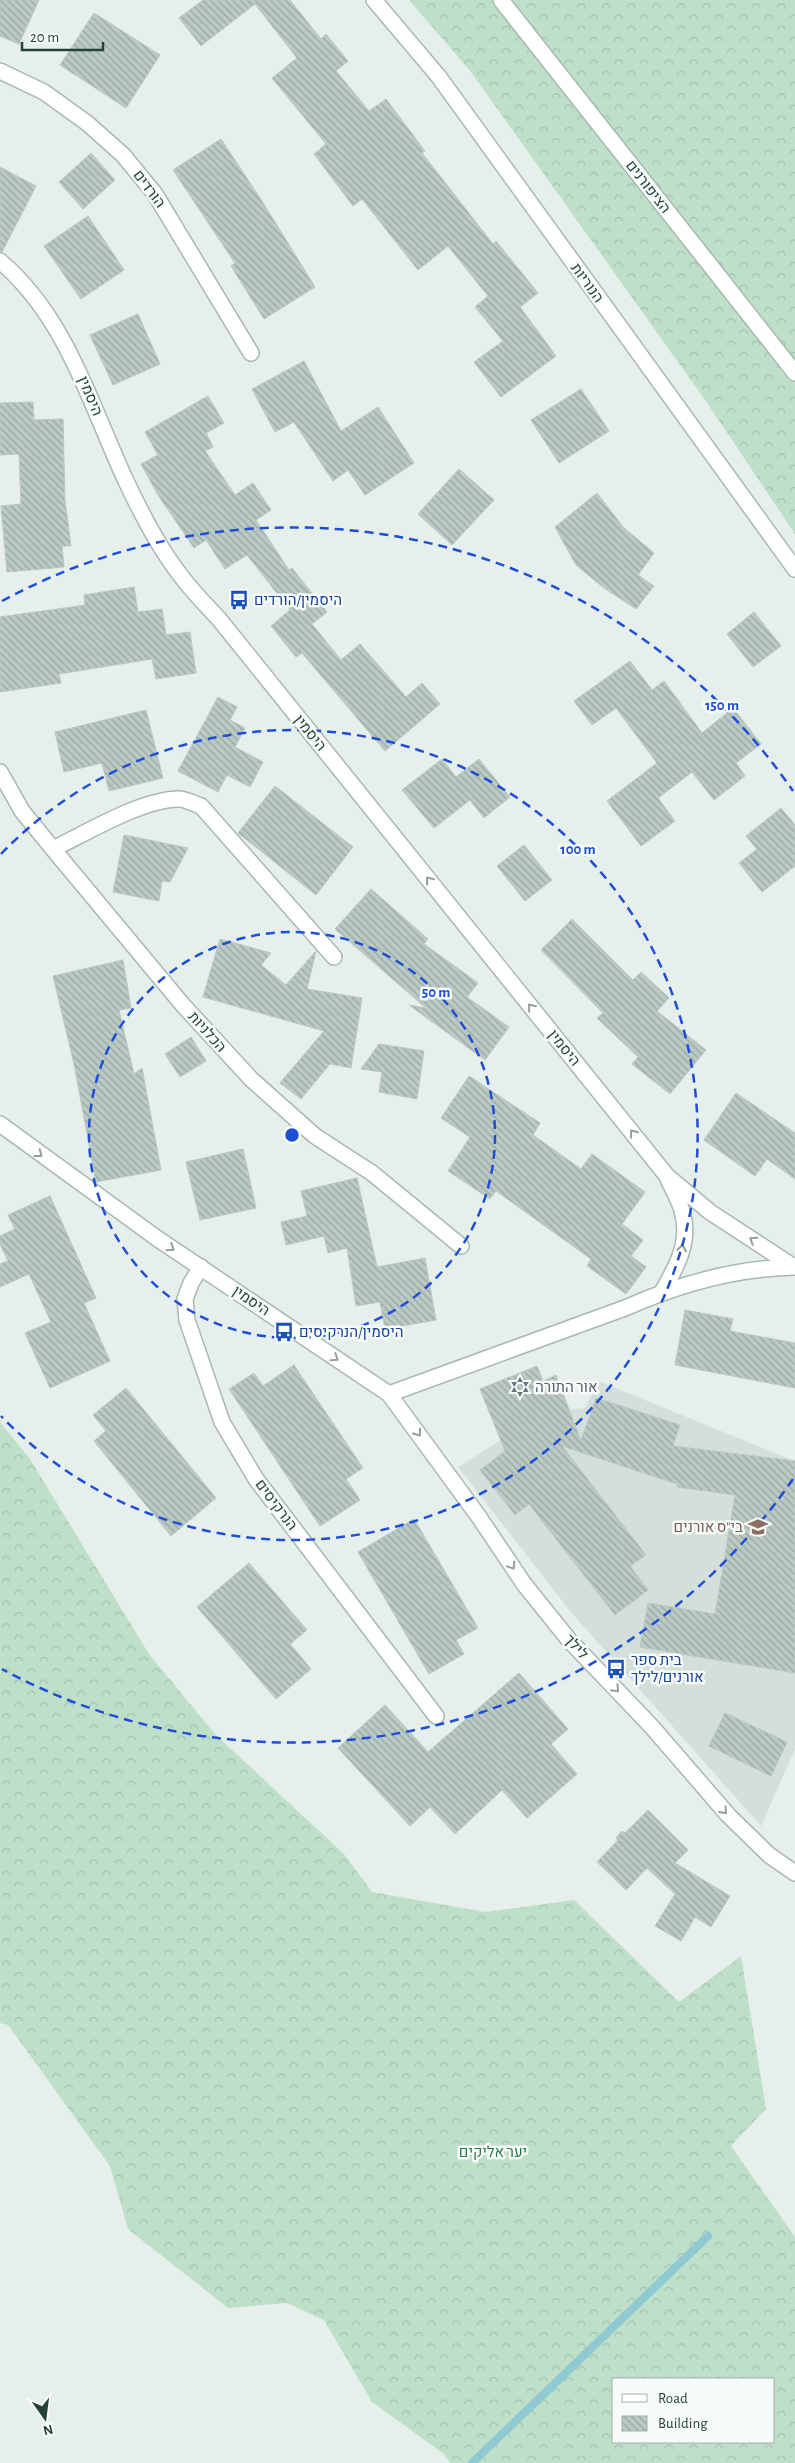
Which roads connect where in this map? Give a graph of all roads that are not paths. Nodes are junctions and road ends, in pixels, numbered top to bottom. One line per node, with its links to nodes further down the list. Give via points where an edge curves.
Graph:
1 (374, 0): 7 (street, הנוריות, via 439,77)
2 (501, 0): 6 (street, הציפורנים)
3 (0, 71): 5 (street, הורדים, via 44,92 87,123 123,155 155,194)
4 (0, 261): 12 (street, היסמין, one-way to 4, via 181,576 126,481 80,374 49,316 16,275)
5 (251, 353)
6 (795, 373)
7 (795, 569)
8 (0, 772): 9 (street, הכלניות, via 22,811)
9 (53, 849): 10 (street, via 126,813 158,802 180,799 201,806); 13 (street, הכלניות, via 182,1004 250,1079 314,1136 372,1173)
10 (334, 957)
11 (0, 1124): 14 (street, היסמין, one-way to 14)
12 (667, 1176): 15 (street, היסמין, one-way to 12, via 710,1212); 16 (street, היסמין, one-way to 12, via 680,1259 684,1237 684,1215)
13 (462, 1246)
14 (201, 1267): 17 (street, היסמין, one-way to 17); 18 (street, הנרקיסים, via 190,1283 185,1300 187,1320 222,1422 256,1479)
15 (795, 1267): 16 (street, היסמין, via 743,1270)
16 (662, 1292): 17 (street, היסמין)
17 (389, 1394): 19 (street, לילך, one-way to 19, via 524,1584 569,1640 652,1727 728,1815 769,1855)
18 (436, 1716)
19 (795, 1873)

